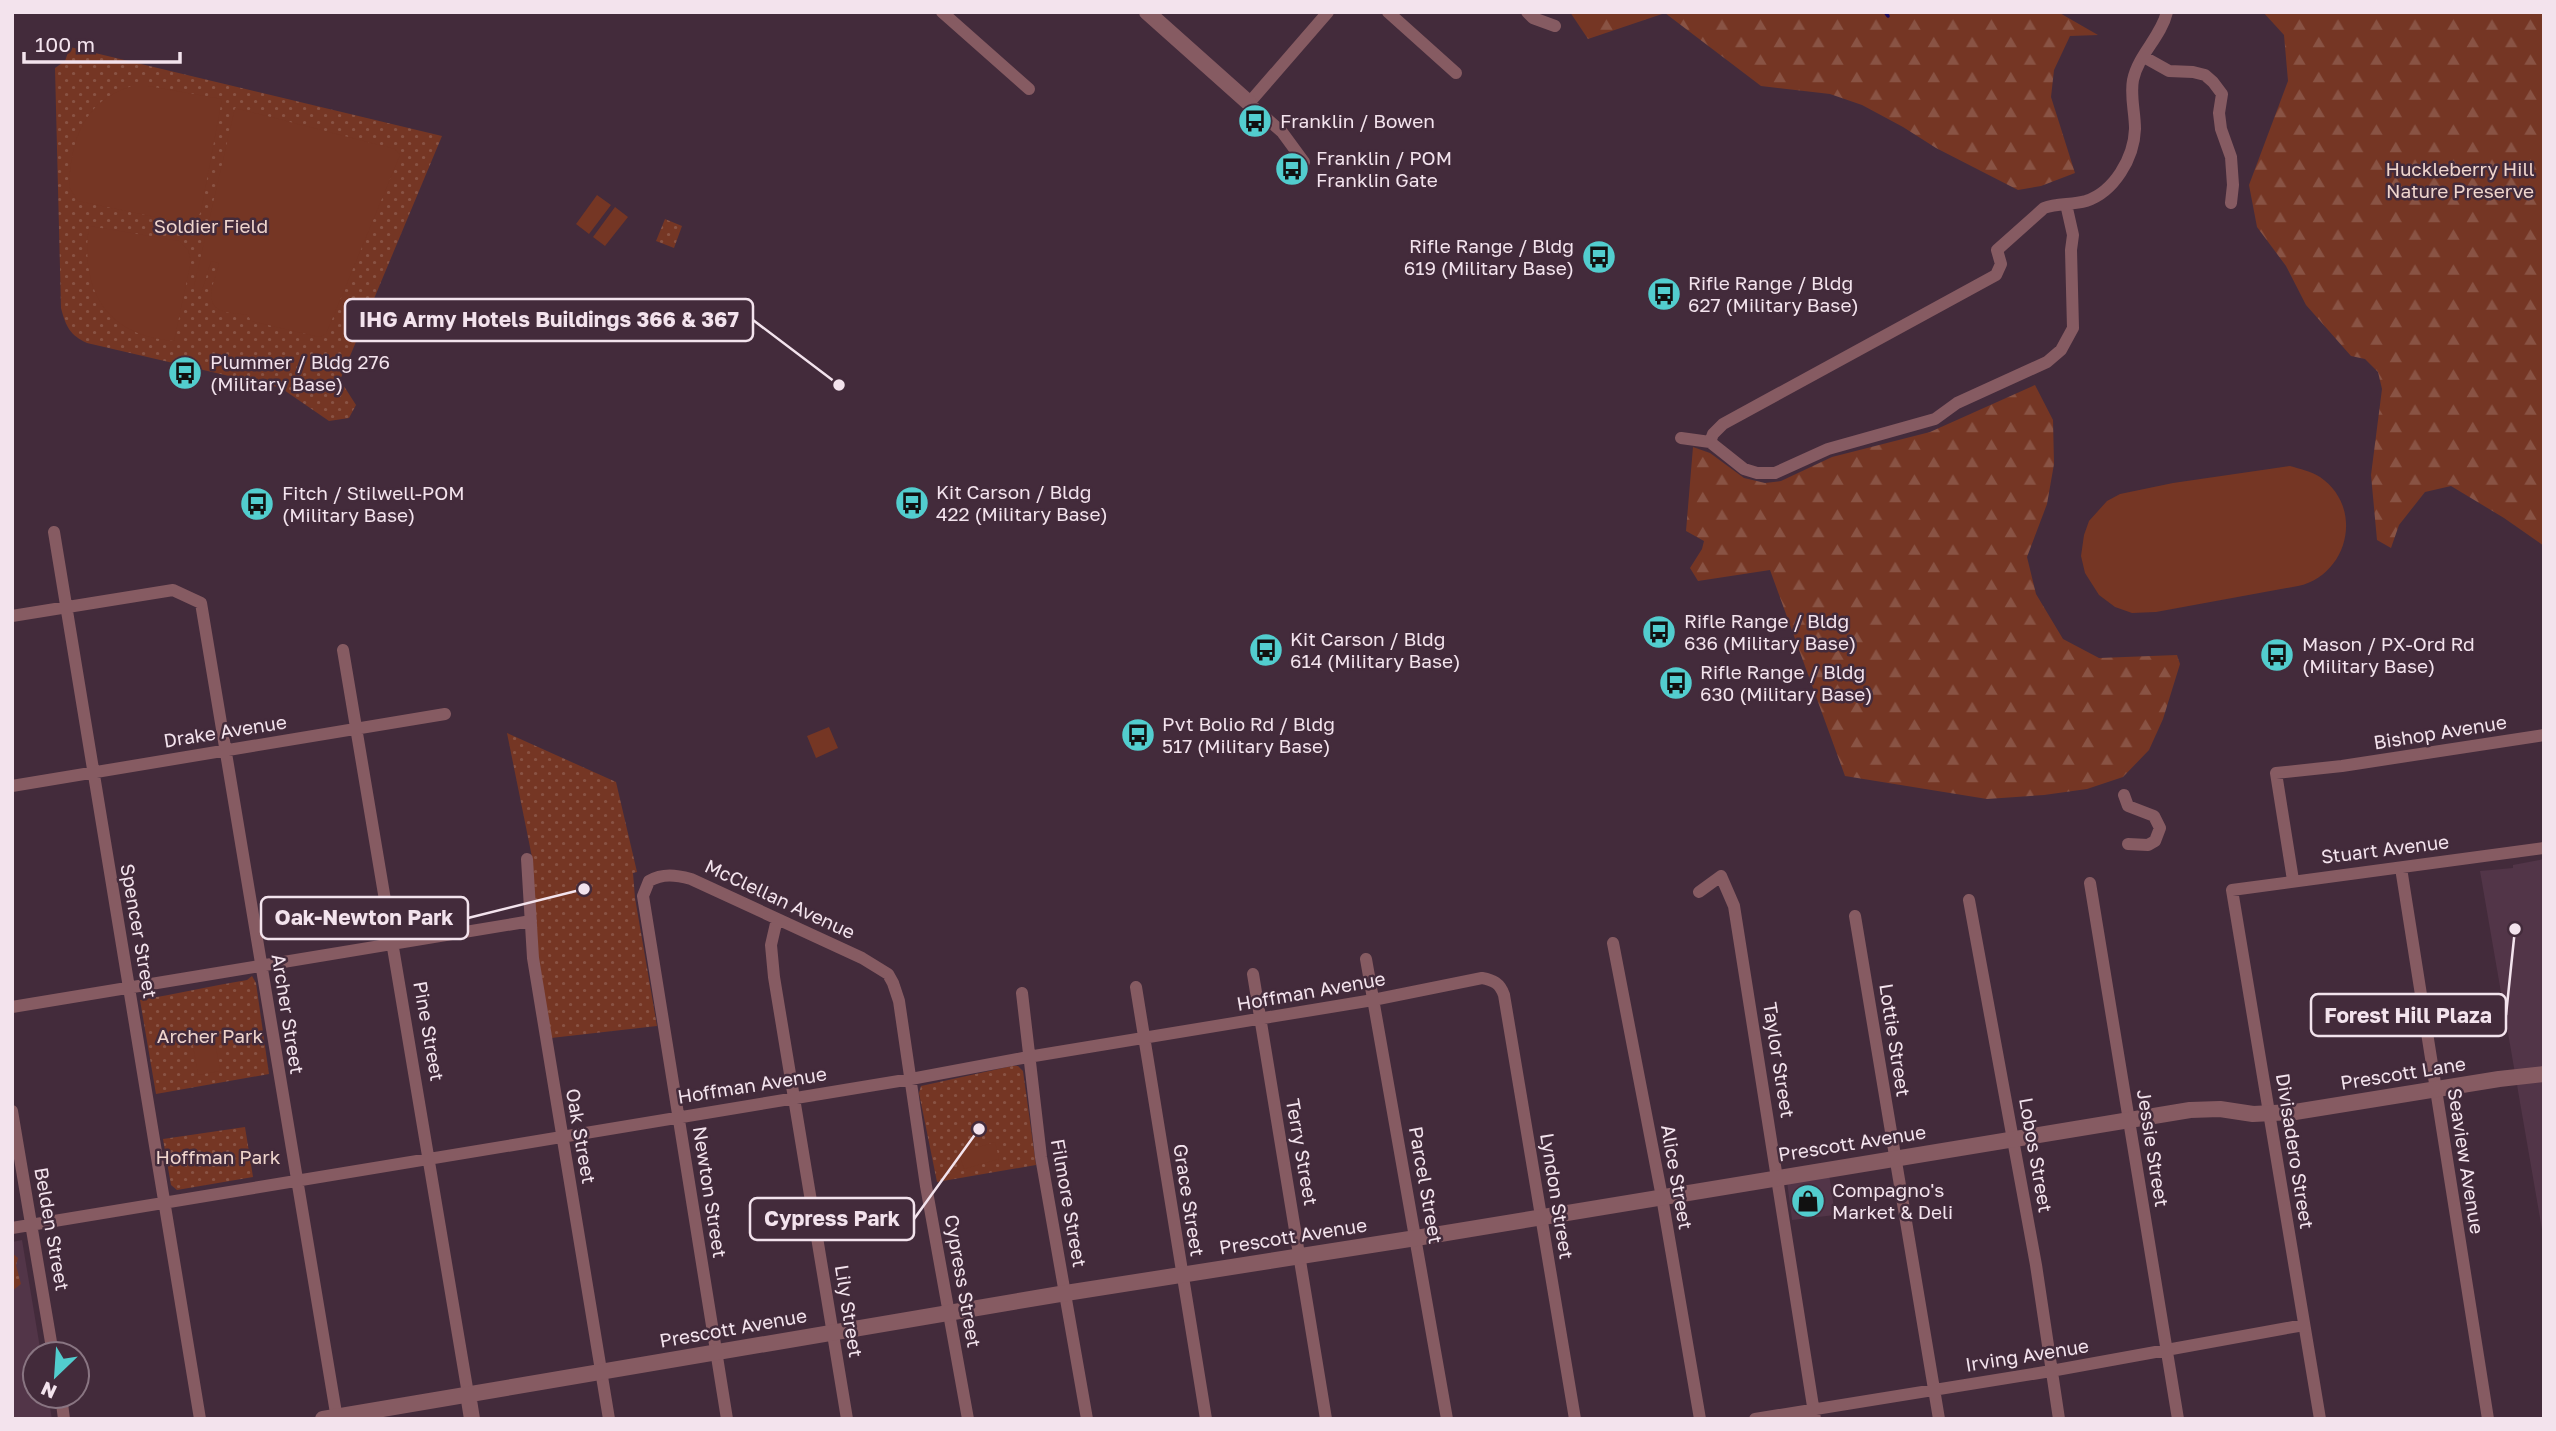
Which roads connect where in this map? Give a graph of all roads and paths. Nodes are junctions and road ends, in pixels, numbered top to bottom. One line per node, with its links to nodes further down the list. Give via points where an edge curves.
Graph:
1 (942, 12): 10 (street)
2 (1147, 12): 11 (street)
3 (1328, 12): 11 (street)
4 (1388, 12): 9 (street)
5 (1527, 12): 7 (street)
6 (2166, 12): 8 (street)
7 (1555, 26)
8 (2144, 57): 13 (street, via 2172,72 2205,75 2222,94 2219,113 2231,157); 14 (street, via 2133,80 2132,145 2116,178 2097,196)
9 (1456, 72)
10 (1029, 89)
11 (1249, 103): 12 (street, via 1282,132)
12 (1304, 162)
13 (2231, 203)
14 (2066, 204): 16 (street, via 2044,208 1997,250 2001,264 1996,275 1723,424); 16 (street, via 2073,235 2074,319 2067,344 2047,362 1957,403 1935,419 1828,449 1775,473 1744,469)
15 (1681, 438): 16 (street)
16 (1710, 442)
17 (54, 533): 18 (street, Spencer Street)
18 (66, 607): 19 (street); 24 (street, Archer Street, via 173,590 201,603); 25 (street, Spencer Street)
19 (12, 616)
20 (343, 650): 22 (street, Pine Street)
21 (445, 714): 22 (street, Drake Avenue)
22 (357, 729): 24 (street, Drake Avenue); 42 (street, Pine Street)
23 (2544, 735): 32 (street, Bishop Avenue, via 2276,773)
24 (224, 751): 25 (street, Drake Avenue); 45 (street, Archer Street)
25 (92, 772): 26 (street, Drake Avenue); 48 (street, Spencer Street)
26 (12, 786)
27 (2124, 795): 28 (street, via 2128,806 2154,816 2160,828 2148,845)
28 (2128, 844)
29 (2544, 848): 31 (street, Stuart Avenue)
30 (527, 859): 40 (street, Oak Street)
31 (2401, 868): 32 (street, Stuart Avenue); 58 (street, Seaview Avenue)
32 (2293, 880): 35 (street, Stuart Avenue)
33 (2090, 883): 63 (street, Jessie Street)
34 (645, 888): 39 (street, McClellan Avenue, via 655,878 675,875); 62 (street, Newton Street, via 651,955)
35 (2232, 890): 61 (street, Divisadero Street)
36 (1699, 892): 68 (street, Taylor Street, via 1721,876 1734,906)
37 (1969, 900): 65 (street, Lobos Street)
38 (1855, 916): 67 (street, Lottie Street)
39 (777, 919): 43 (street, McClellan Avenue); 59 (street, Lily Street, via 771,945)
40 (531, 921): 42 (street); 64 (street, Oak Street)
41 (1613, 943): 70 (street, Alice Street)
42 (393, 944): 45 (street); 66 (street, Pine Street)
43 (862, 958): 57 (street, Cypress Street, via 882,969 893,982)
44 (1366, 959): 51 (street, Parcel Street)
45 (261, 965): 48 (street); 69 (street, Archer Street)
46 (1253, 974): 53 (street, Terry Street)
47 (1496, 982): 51 (street, Hoffman Avenue, via 1471,979); 72 (street, Lyndon Street, via 1504,995)
48 (129, 987): 52 (street); 71 (street, Spencer Street)
49 (1136, 987): 54 (street, Grace Street)
50 (1022, 993): 55 (street, Filmore Street)
51 (1373, 1000): 53 (street, Hoffman Avenue); 75 (street, Parcel Street)
52 (12, 1007)
53 (1260, 1020): 54 (street, Hoffman Avenue); 76 (street, Terry Street)
54 (1144, 1038): 55 (street, Hoffman Avenue); 77 (street, Grace Street)
55 (1028, 1057): 57 (street, Hoffman Avenue); 78 (street, Filmore Street)
56 (2544, 1074): 58 (street, Prescott Lane)
57 (911, 1079): 59 (street, Hoffman Avenue); 79 (street, Cypress Street)
58 (2435, 1088): 61 (street, Prescott Lane); 108 (street, Seaview Avenue)
59 (794, 1098): 62 (street, Hoffman Avenue); 81 (street, Lily Street)
60 (12, 1111): 73 (street, Belden Street)
61 (2270, 1114): 63 (street, Prescott Avenue, via 2206,1108); 80 (street, Divisadero Street)
62 (678, 1117): 64 (street, Hoffman Avenue); 84 (street, Newton Street)
63 (2129, 1119): 65 (street, Prescott Avenue); 83 (street, Jessie Street)
64 (561, 1135): 66 (street, Hoffman Avenue); 86 (street, Oak Street)
65 (2013, 1138): 67 (street, Prescott Avenue); 85 (street, Lobos Street)
66 (429, 1158): 69 (street, Hoffman Avenue); 88 (street, Pine Street)
67 (1895, 1158): 68 (street, Prescott Avenue); 87 (street, Lottie Street)
68 (1778, 1177): 70 (street, Prescott Avenue); 89 (street, Taylor Street)
69 (296, 1180): 71 (street, Hoffman Avenue); 90 (street, Archer Street)
70 (1662, 1197): 72 (street, Prescott Avenue); 102 (street, Alice Street)
71 (164, 1201): 73 (street, Hoffman Avenue); 91 (street, Spencer Street)
72 (1540, 1216): 75 (street, Prescott Avenue); 101 (street, Lyndon Street)
73 (31, 1225): 74 (street, Hoffman Avenue); 82 (street, Belden Street)
74 (12, 1227)
75 (1416, 1238): 76 (street, Prescott Avenue); 100 (street, Parcel Street)
76 (1300, 1256): 77 (street, Prescott Avenue); 99 (street, Terry Street)
77 (1181, 1276): 78 (street, Prescott Avenue); 98 (street, Grace Street)
78 (1066, 1293): 79 (street, Prescott Avenue); 97 (street, Filmore Street)
79 (949, 1314): 81 (street, Prescott Avenue); 96 (street, Cypress Street)
80 (2304, 1325): 83 (street, Irving Avenue); 107 (street, Divisadero Street)
81 (833, 1333): 84 (street, Prescott Avenue); 95 (street, Lily Street)
82 (51, 1340)
83 (2166, 1351): 85 (street, Irving Avenue); 106 (street, Jessie Street)
84 (716, 1353): 86 (street, Prescott Avenue); 94 (street, Newton Street)
85 (2051, 1371): 87 (street, Irving Avenue); 105 (street, Lobos Street)
86 (601, 1372): 88 (street, Prescott Avenue); 93 (street, Oak Street)
87 (1933, 1390): 89 (street, Irving Avenue); 104 (street, Lottie Street)
88 (468, 1394): 90 (street, Prescott Avenue); 92 (street, Pine Street)
89 (1814, 1414): 103 (street, Irving Avenue)
90 (332, 1418)
91 (200, 1419)
92 (472, 1419)
93 (609, 1419)
94 (727, 1419)
95 (847, 1419)
96 (968, 1419)
97 (1087, 1419)
98 (1206, 1419)
99 (1326, 1419)
100 (1447, 1419)
101 (1575, 1419)
102 (1700, 1419)
103 (1755, 1419)
104 (1939, 1419)
105 (2059, 1419)
106 (2178, 1419)
107 (2320, 1419)
108 (2488, 1419)

